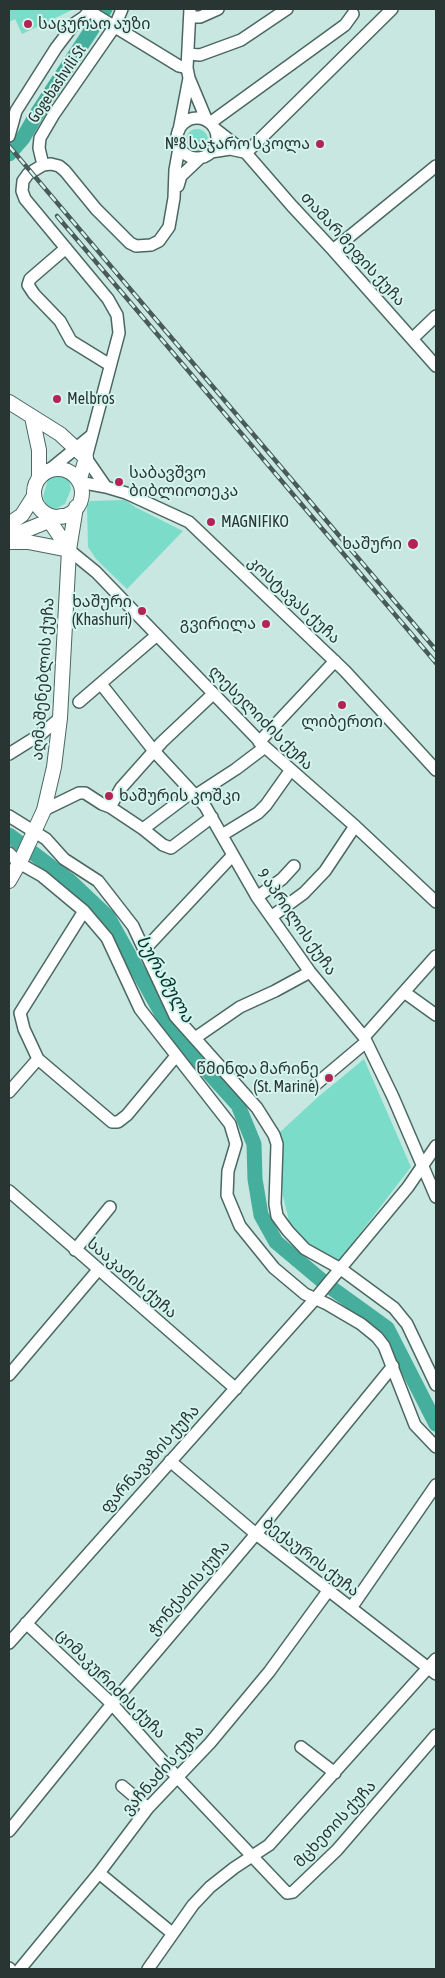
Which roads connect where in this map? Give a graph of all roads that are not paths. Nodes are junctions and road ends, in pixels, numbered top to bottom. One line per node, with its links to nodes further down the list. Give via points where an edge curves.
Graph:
1 (122, 9): 8 (street, Gogebashvili St)
2 (218, 9): 6 (street, via 200,17)
3 (287, 9): 9 (street, via 241,40 200,55)
4 (392, 9): 17 (street)
5 (90, 11): 8 (street); 11 (street, via 74,23)
6 (190, 13): 9 (street)
7 (353, 14): 12 (street, via 345,25)
8 (114, 26): 10 (street); 19 (street, Gogebashvili St, via 40,138)
9 (188, 54): 10 (street)
10 (188, 73): 12 (street); 13 (street)
11 (12, 107): 14 (street)
12 (210, 124): 13 (street, via 201,118 188,120); 16 (street, via 217,141); 17 (street, თამარ მეფის ქუჩა)
13 (178, 130): 15 (street)
14 (9, 136)
15 (179, 148): 18 (street, via 188,156); 21 (street)
16 (211, 152): 17 (street, via 230,149); 18 (street)
17 (246, 153): 23 (street, თამარ მეფის ქუჩა)
18 (200, 158): 21 (street, via 181,176)
19 (42, 164): 21 (street, via 51,164 65,171 96,209 136,246 151,245 164,236); 22 (street, via 28,174 22,191 25,199)
20 (436, 166): 23 (street)
21 (174, 198)
22 (66, 248): 26 (street, via 108,299 117,315 119,333); 26 (street, via 30,279 28,285 60,320 71,341)
23 (333, 250): 25 (street, თამარ მეფის ქუჩა)
24 (436, 316): 25 (street)
25 (412, 339): 27 (street, თამარ მეფის ქუჩა)
26 (110, 365): 30 (street)
27 (436, 366)
28 (9, 402): 29 (main road)
29 (32, 417): 31 (main road); 33 (main road)
30 (92, 435): 31 (street); 32 (street)
31 (76, 447): 32 (main road); 33 (street)
32 (86, 458): 34 (main road); 35 (street)
33 (43, 474): 34 (main road, via 65,470); 36 (main road, via 36,484)
34 (79, 482): 35 (street, კოსტავას ქუჩა); 37 (main road, via 81,497)
35 (106, 487): 44 (street, კოსტავას ქუჩა, via 188,522)
36 (34, 496): 38 (main road, via 38,506); 39 (main road, via 22,515)
37 (76, 507): 38 (main road, via 71,512); 42 (main road, აღმაშენებლის ქუჩა)
38 (51, 516): 40 (main road); 42 (main road)
39 (9, 524)
40 (9, 537)
41 (9, 542): 42 (main road, via 28,542)
42 (69, 550): 43 (street, ლესელიძის ქუჩა, via 96,572); 48 (main road, აღმაშენებლის ქუჩა)
43 (157, 635): 45 (street); 46 (street, ლესელიძის ქუჩა)
44 (335, 661): 49 (street); 52 (street, კოსტავას ქუჩა)
45 (101, 684): 47 (street); 50 (street, 9 აპრილის ქუჩა)
46 (213, 694): 49 (street, ლესელიძის ქუჩა); 50 (street)
47 (79, 702)
48 (60, 718): 51 (street); 56 (main road, აღმაშენებლის ქუჩა)
49 (262, 744): 53 (street, ლესელიძის ქუჩა); 54 (street, via 236,769)
50 (154, 751): 54 (street, 9 აპრილის ქუჩა); 55 (street, via 121,788)
51 (9, 754)
52 (436, 770)
53 (290, 771): 59 (street, ლესელიძის ქუჩა); 62 (street, via 258,813)
54 (194, 793): 58 (street, 9 აპრილის ქუჩა); 60 (street)
55 (110, 807): 56 (street, via 82,792); 60 (street)
56 (44, 810): 61 (main road, აღმაშენებლის ქუჩა)
57 (9, 816): 61 (street)
58 (212, 817): 60 (street, via 171,848 162,845); 62 (street, 9 აპრილის ქუჩა)
59 (355, 826): 67 (street, ლესელიძის ქუჩა); 69 (street, via 325,871 304,893)
60 (143, 829)
61 (33, 833): 65 (main road, აღმაშენებლის ქუჩა); 70 (street, via 46,839 64,858 98,881 133,926)
62 (222, 836): 63 (street, 9 აპრილის ქუჩა)
63 (233, 855): 66 (street, 9 აპრილის ქუჩა); 70 (street)
64 (294, 866): 66 (street)
65 (13, 867): 68 (street, via 42,876)
66 (257, 897): 69 (street, 9 აპრილის ქუჩა)
67 (436, 902)
68 (84, 911): 77 (street, via 107,938 140,1009); 78 (street, via 20,1013)
69 (271, 917): 72 (street, 9 აპრილის ქუჩა)
70 (146, 949): 75 (street, via 175,1016)
71 (436, 956): 73 (street)
72 (310, 972): 75 (street, via 240,1007); 76 (street, 9 აპრილის ქუჩა)
73 (404, 992): 74 (street); 76 (street)
74 (436, 1015)
75 (195, 1038): 88 (street, via 257,1108 274,1135 277,1144 277,1216 305,1249)
76 (365, 1039): 79 (street); 82 (street, 9 აპრილის ქუჩა)
77 (176, 1056): 78 (street, via 118,1122 112,1122); 89 (street, via 230,1124 236,1144 228,1171 227,1195 240,1226 274,1268 305,1294)
78 (38, 1059): 80 (street)
79 (315, 1085)
80 (9, 1092)
81 (436, 1146): 82 (street)
82 (421, 1166): 83 (street, 9 აპრილის ქუჩა); 88 (street, via 412,1182)
83 (436, 1197)
84 (11, 1198): 86 (street, სააკაძის ქუჩა)
85 (110, 1207): 86 (street)
86 (75, 1250): 87 (street, სააკაძის ქუჩა)
87 (98, 1270): 91 (street); 93 (street, სააკაძის ქუჩა)
88 (338, 1272): 89 (street, ფარნავაზის ქუჩა); 92 (street, via 394,1308 407,1324)
89 (316, 1299): 90 (street, via 370,1330 384,1346); 93 (street, ფარნავაზის ქუჩა)
90 (393, 1366): 94 (street, via 415,1425); 97 (street, ჭონქაძის ქუჩა)
91 (9, 1375)
92 (436, 1385)
93 (236, 1389): 95 (street, ფარნავაზის ქუჩა)
94 (436, 1447)
95 (170, 1461): 97 (street, ბექაურის ქუჩა); 100 (street, ფარნავაზის ქუჩა)
96 (436, 1485): 99 (street)
97 (256, 1534): 98 (street, ბექაურის ქუჩა); 103 (street, ჭონქაძის ქუჩა)
98 (328, 1591): 99 (street, ბექაურის ქუჩა); 107 (street, ვაჩნაძის ქუჩა, via 269,1672)
99 (350, 1608): 102 (street, ბექაურის ქუჩა)
100 (26, 1623): 101 (street, ფარნავაზის ქუჩა); 103 (street, ციმაკურიძის ქუჩა)
101 (9, 1643)
102 (434, 1667): 106 (street)
103 (112, 1704): 107 (street, ციმაკურიძის ქუჩა); 110 (street, ჭონქაძის ქუჩა)
104 (434, 1741): 111 (street, მცხეთის ქუჩა, via 338,1850 293,1892 285,1891)
105 (301, 1747): 106 (street)
106 (335, 1772): 111 (street, via 269,1845)
107 (178, 1778): 109 (street, ვაჩნაძის ქუჩა); 111 (street, ციმაკურიძის ქუჩა)
108 (122, 1786): 109 (street)
109 (148, 1808): 112 (street, ვაჩნაძის ქუჩა)
110 (9, 1831)
111 (253, 1856): 113 (street, via 210,1887)
112 (99, 1873): 113 (street); 114 (street, ვაჩნაძის ქუჩა)
113 (172, 1933): 115 (street)
114 (20, 1969)
115 (148, 1969)

